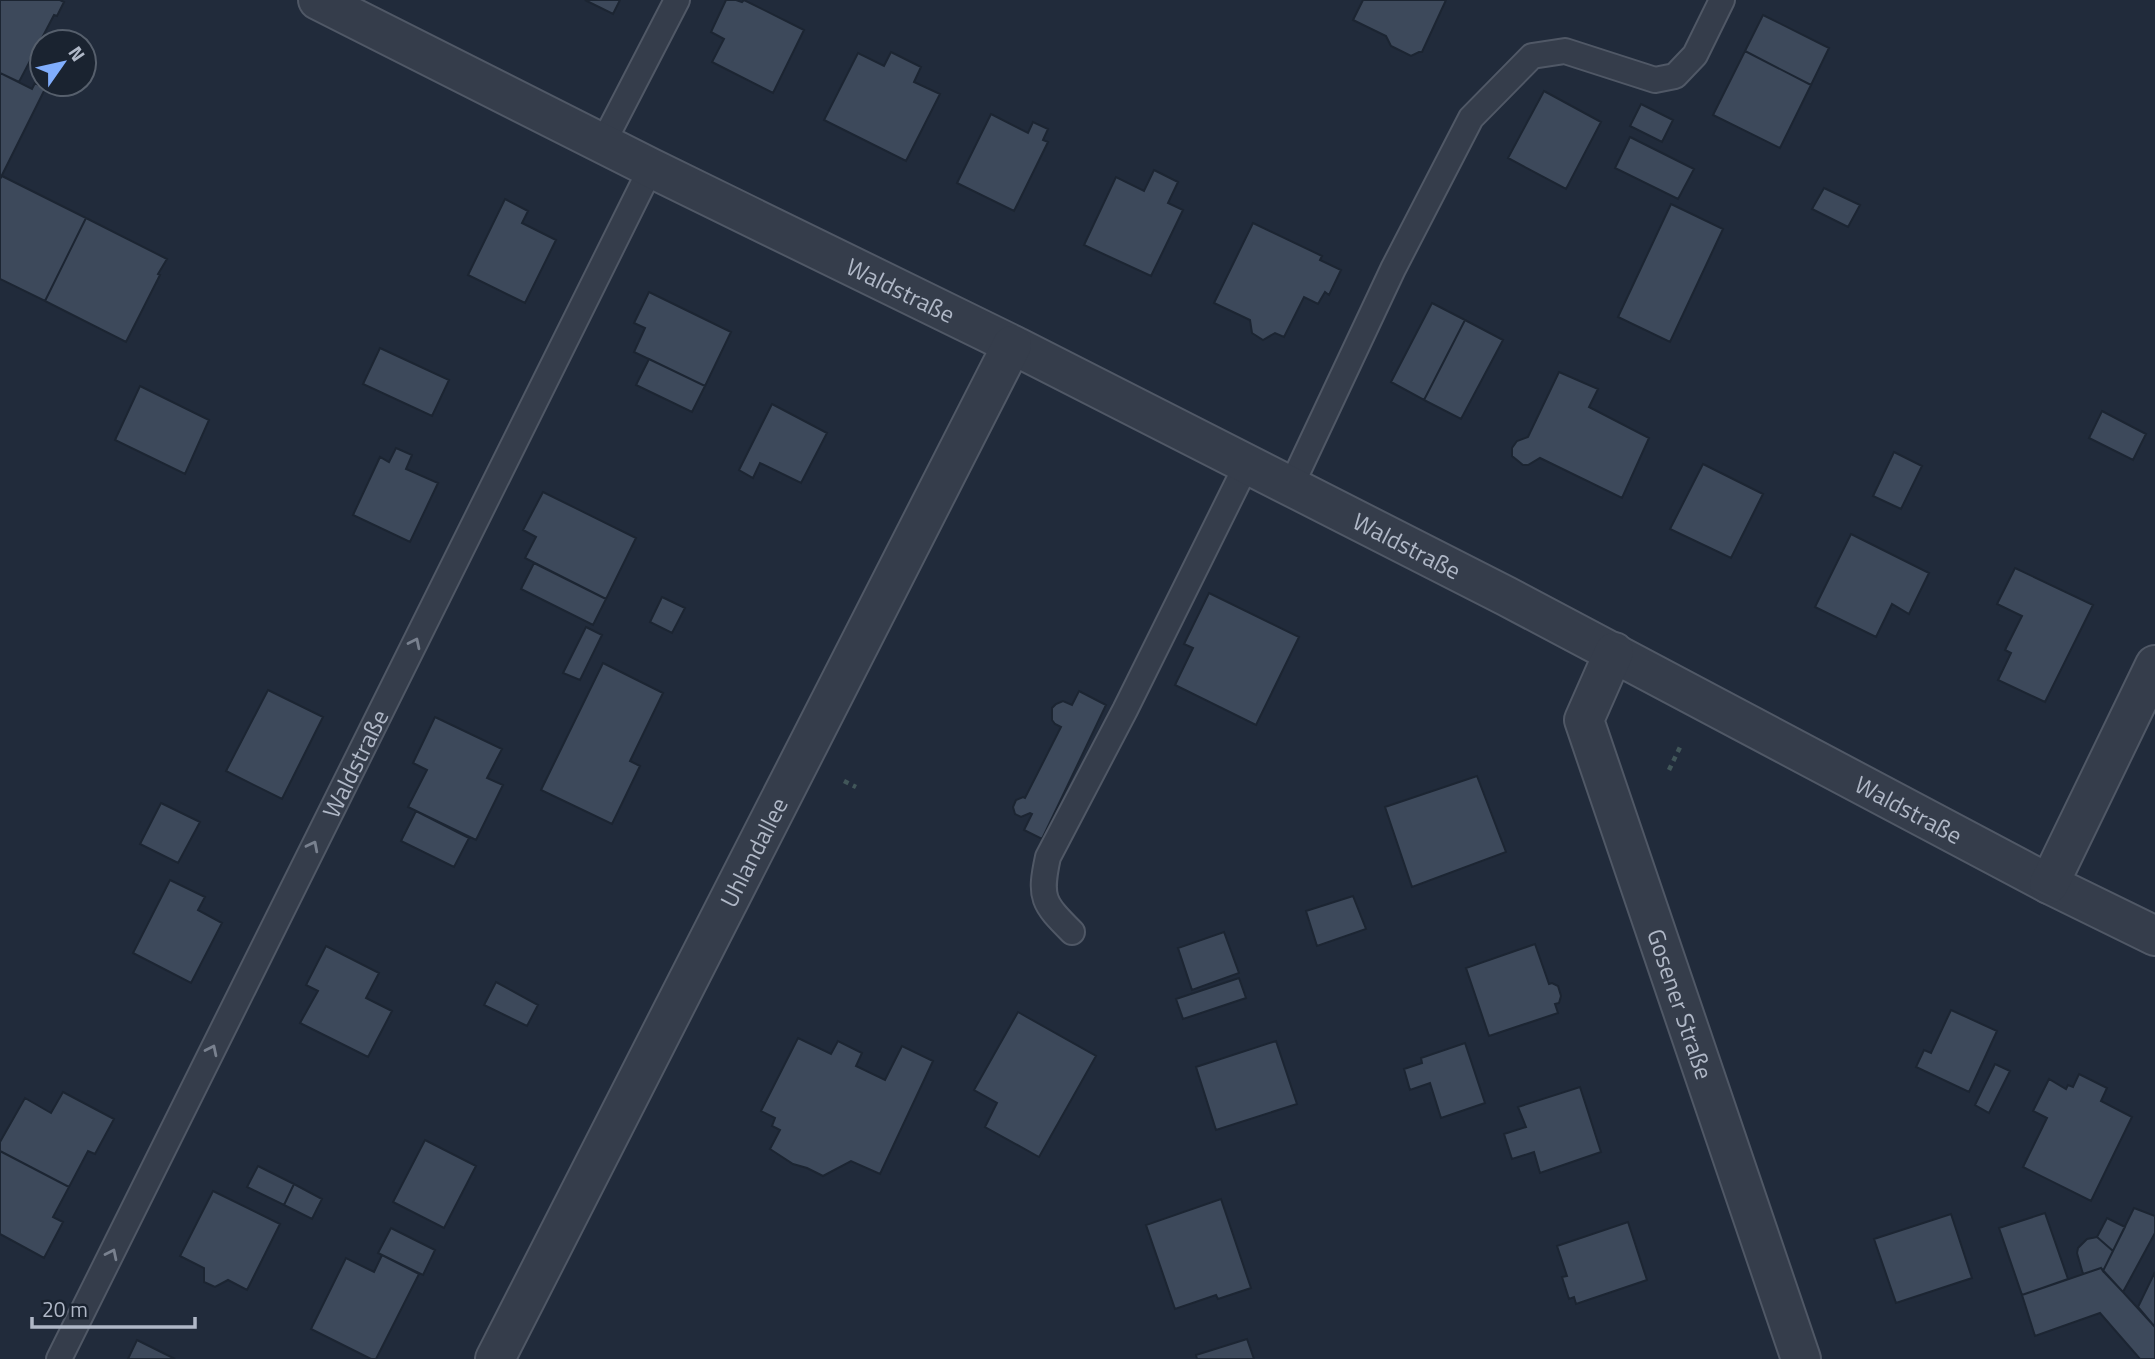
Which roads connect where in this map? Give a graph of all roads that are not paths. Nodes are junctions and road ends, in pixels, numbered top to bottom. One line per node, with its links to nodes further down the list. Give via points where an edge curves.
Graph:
1 (318, 0): 4 (street, Waldstraße)
2 (677, 0): 4 (lane)
3 (1722, 0): 8 (lane, via 1695,55 1675,76 1656,80 1566,51 1532,55 1471,118)
4 (603, 143): 5 (street, Waldstraße)
5 (651, 168): 6 (street, Waldstraße); 14 (lane, Waldstraße, one-way to 5)
6 (1012, 345): 7 (street, Waldstraße); 15 (street, Uhlandallee)
7 (1247, 464): 8 (street, Waldstraße); 12 (lane, via 1048,857 1042,883 1049,909)
8 (1291, 486): 9 (street, Waldstraße)
9 (1614, 652): 11 (street, Waldstraße); 16 (street, Gosener Straße, via 1584,720)
10 (2155, 665): 11 (street)
11 (2049, 884): 13 (street, Waldstraße)
12 (1072, 932)
13 (2155, 936)
14 (59, 1359)
15 (495, 1359)
16 (1801, 1359)

